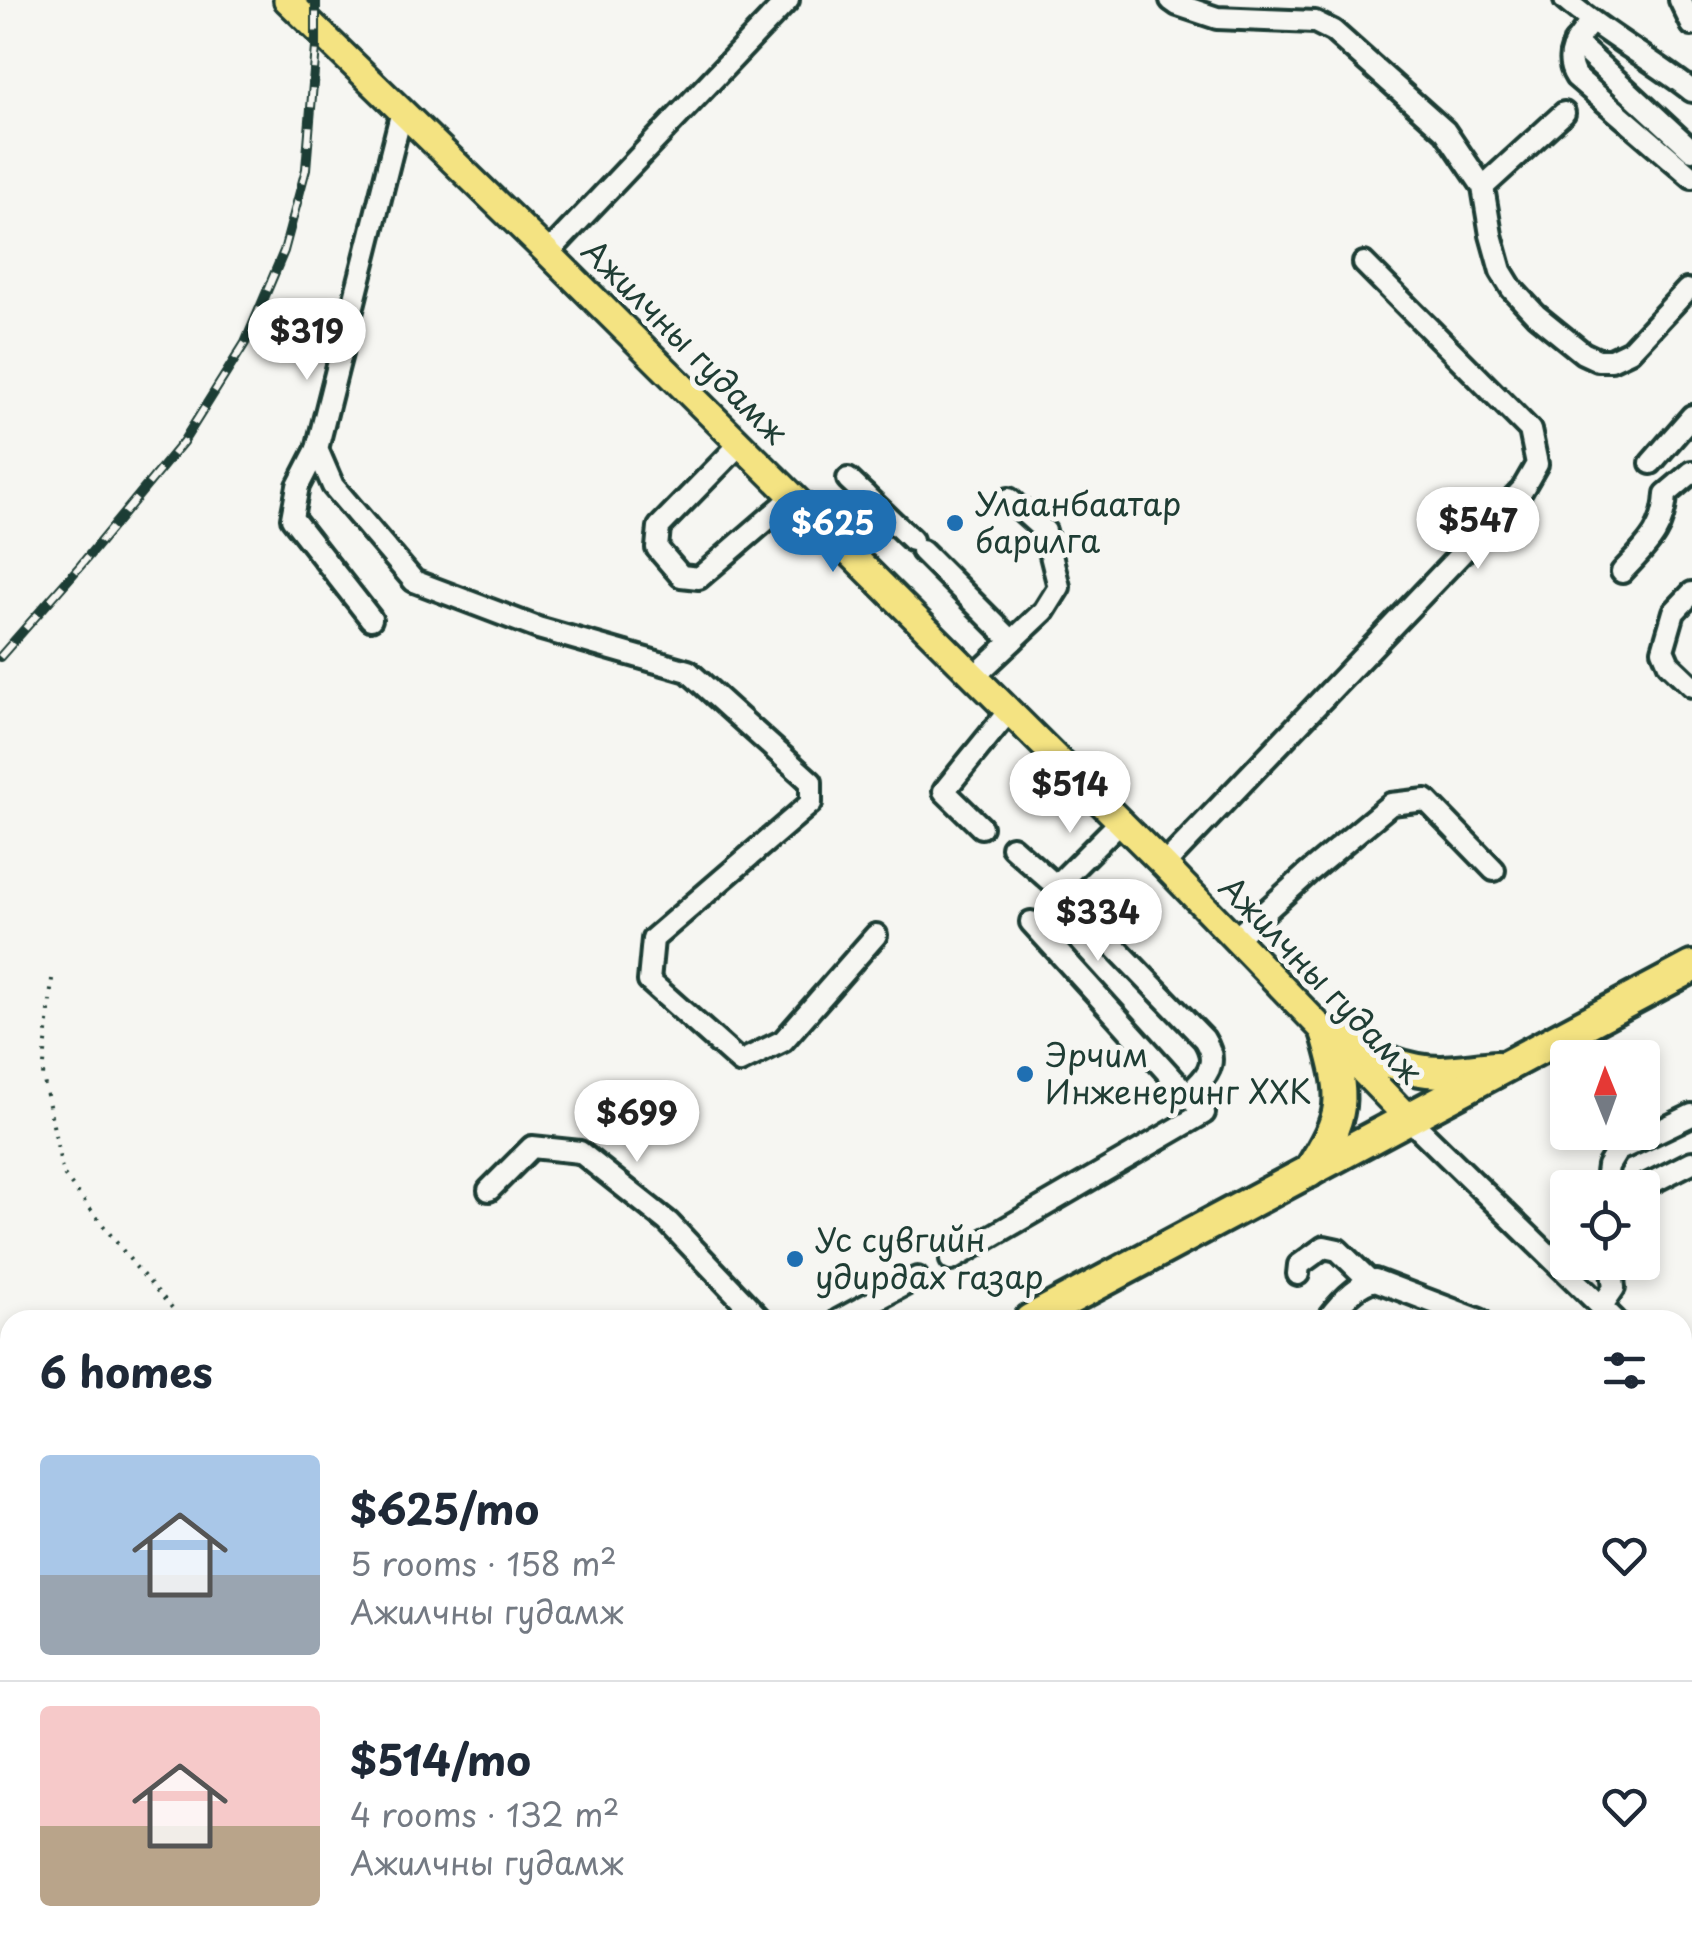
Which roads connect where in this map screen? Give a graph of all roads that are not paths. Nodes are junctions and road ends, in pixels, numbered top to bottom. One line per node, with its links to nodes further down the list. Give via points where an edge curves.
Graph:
1 (287, 0): 10 (main road, Ажилчны гудамж)
2 (788, 0): 15 (street)
3 (1170, 0): 14 (street, via 1216,18 1315,22 1334,32 1446,131)
4 (1565, 0): 6 (street)
5 (1680, 0): 7 (street)
6 (1591, 22): 8 (street); 9 (street)
7 (1692, 26)
8 (1575, 42): 12 (street); 13 (street, via 1570,67 1576,77)
9 (1692, 90)
10 (402, 111): 15 (main road, Ажилчны гудамж); 20 (street)
11 (1564, 113): 14 (street)
12 (1692, 150)
13 (1692, 177)
14 (1483, 187): 17 (street, via 1501,271 1536,315 1582,352 1612,360 1630,351)
15 (548, 254): 19 (main road, Ажилчны гудамж)
16 (1364, 263): 38 (street, via 1530,430 1536,464 1522,490)
17 (1686, 290)
18 (1692, 416): 21 (street)
19 (740, 444): 25 (main road, Ажилчны гудамж); 25 (street, via 659,527 657,548 681,576 700,578)
20 (316, 449): 30 (street, via 292,518); 42 (street, via 332,486 414,581 538,628 688,672 811,782 810,803 653,940 649,980 740,1062 783,1041)
21 (1651, 462)
22 (1692, 472): 28 (street, via 1666,494 1658,531)
23 (848, 478): 24 (street)
24 (865, 494): 27 (street); 31 (street)
25 (794, 497): 27 (main road, Ажилчны гудамж)
26 (1009, 499): 31 (street, via 1045,531 1059,587)
27 (828, 532): 32 (main road, Ажилчны гудамж)
28 (1622, 572)
29 (1692, 592): 33 (street, via 1674,612 1663,650)
30 (371, 619)
31 (1012, 641): 32 (street)
32 (974, 677): 34 (main road, Ажилчны гудамж)
33 (1692, 686)
34 (1009, 711): 35 (main road, Ажилчны гудамж); 36 (street, via 944,791)
35 (1120, 822): 38 (main road, Ажилчны гудамж); 40 (street)
36 (981, 827)
37 (1012, 847): 40 (street)
38 (1164, 866): 43 (main road, Ажилчны гудамж)
39 (1494, 870): 43 (street, via 1426,800 1391,804)
40 (1056, 886): 47 (street, via 1204,1038 1212,1060)
41 (1032, 922): 55 (street, via 1204,1113)
42 (876, 935)
43 (1235, 939): 45 (main road, Ажилчны гудамж)
44 (1692, 967): 46 (highway)
45 (1327, 1034): 46 (highway, via 1412,1068); 49 (main road, Ажилчны гудамж); 52 (highway, via 1339,1106 1331,1136)
46 (1508, 1066): 49 (highway)
47 (1196, 1086)
48 (1692, 1115): 51 (street, via 1617,1151)
49 (1409, 1119): 52 (highway); 65 (street)
50 (1692, 1162): 53 (street)
51 (1607, 1170)
52 (1308, 1172): 62 (highway)
53 (1660, 1178)
54 (489, 1190): 60 (street, via 532,1147 580,1152 668,1222)
55 (951, 1260)
56 (1298, 1274): 58 (street, via 1299,1264 1324,1247 1338,1250)
57 (917, 1278): 61 (street)
58 (1369, 1280): 63 (street); 64 (street)
59 (1613, 1280): 66 (street)
60 (752, 1310)
61 (858, 1310)
62 (1049, 1310)
63 (1336, 1310)
64 (1455, 1310)
65 (1604, 1310)
66 (1609, 1310)

